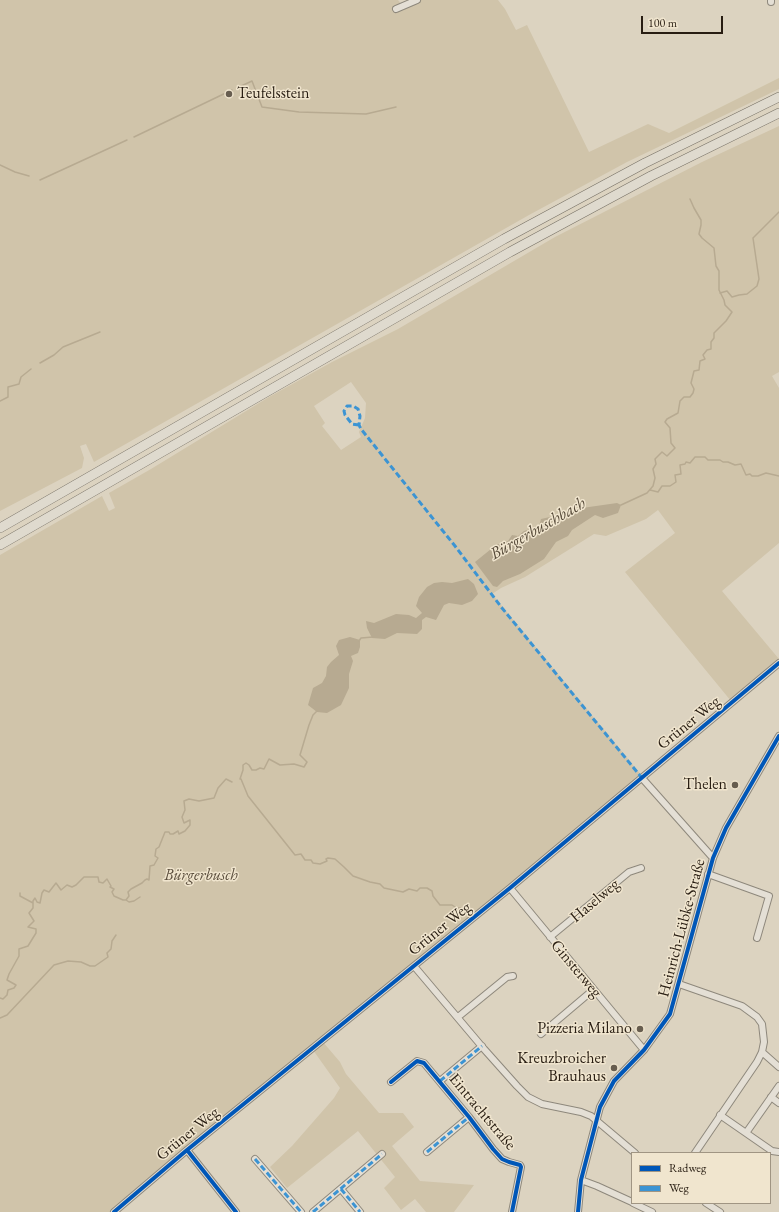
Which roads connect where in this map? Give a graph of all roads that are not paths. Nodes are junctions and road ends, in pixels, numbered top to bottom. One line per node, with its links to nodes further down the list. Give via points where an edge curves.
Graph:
1 (416, 0): 2 (street)
2 (396, 9)
3 (779, 97): 5 (highway, via 645,163 510,236)
4 (779, 113): 6 (highway, via 651,176 510,252)
5 (0, 528)
6 (0, 545)
7 (779, 663): 9 (street, Grüner Weg)
8 (779, 736): 10 (street, Heinrich-Lübke-Straße, via 726,828)
9 (642, 778): 10 (street); 13 (street, Grüner Weg)
10 (713, 858): 12 (street, Heinrich-Lübke-Straße)
11 (641, 868): 14 (street, Haselweg, via 629,872)
12 (708, 874): 15 (street, via 770,896); 18 (street, Heinrich-Lübke-Straße)
13 (510, 888): 14 (street, Ginsterweg); 16 (street, Grüner Weg)
14 (550, 938): 19 (street, Ginsterweg)
15 (757, 938)
16 (414, 966): 20 (street); 35 (street, Grüner Weg)
17 (513, 976): 20 (street, via 507,977)
18 (679, 984): 23 (street, Heinrich-Lübke-Straße, via 670,1014); 24 (street, via 742,1006 753,1014 762,1024)
19 (593, 990): 21 (street); 23 (street, Ginsterweg)
20 (458, 1017): 22 (street)
21 (541, 1034)
22 (482, 1046): 26 (street, Eintrachtstraße); 33 (street, via 528,1097 542,1104 581,1112)
23 (644, 1050): 33 (street, Heinrich-Lübke-Straße, via 614,1081)
24 (762, 1052): 25 (street); 31 (street)
25 (779, 1067)
26 (440, 1081): 27 (street, Eintrachtstraße, via 424,1063 417,1061); 32 (street, Eintrachtstraße)
27 (391, 1082)
28 (779, 1086): 29 (street)
29 (771, 1097): 30 (street); 34 (street)
30 (779, 1103)
31 (720, 1116): 34 (street); 38 (street)
32 (469, 1118): 36 (street); 52 (street, Eintrachtstraße, via 502,1159 521,1167)
33 (596, 1120): 37 (street); 42 (street, Heinrich-Lübke-Straße)
34 (746, 1133): 39 (street, via 772,1152)
35 (187, 1150): 47 (street, Grüner Weg); 48 (street)
36 (428, 1152)
37 (634, 1152)
38 (696, 1152)
39 (779, 1152)
40 (382, 1154): 43 (street)
41 (255, 1159): 49 (street)
42 (581, 1180): 44 (street); 53 (street, Heinrich-Lübke-Straße)
43 (341, 1189): 50 (street); 51 (street)
44 (631, 1202)
45 (635, 1204): 54 (street)
46 (708, 1204): 55 (street)
47 (114, 1212)
48 (236, 1212)
49 (301, 1212)
50 (313, 1212)
51 (360, 1212)
52 (512, 1212)
53 (578, 1212)
54 (652, 1212)
55 (720, 1212)

